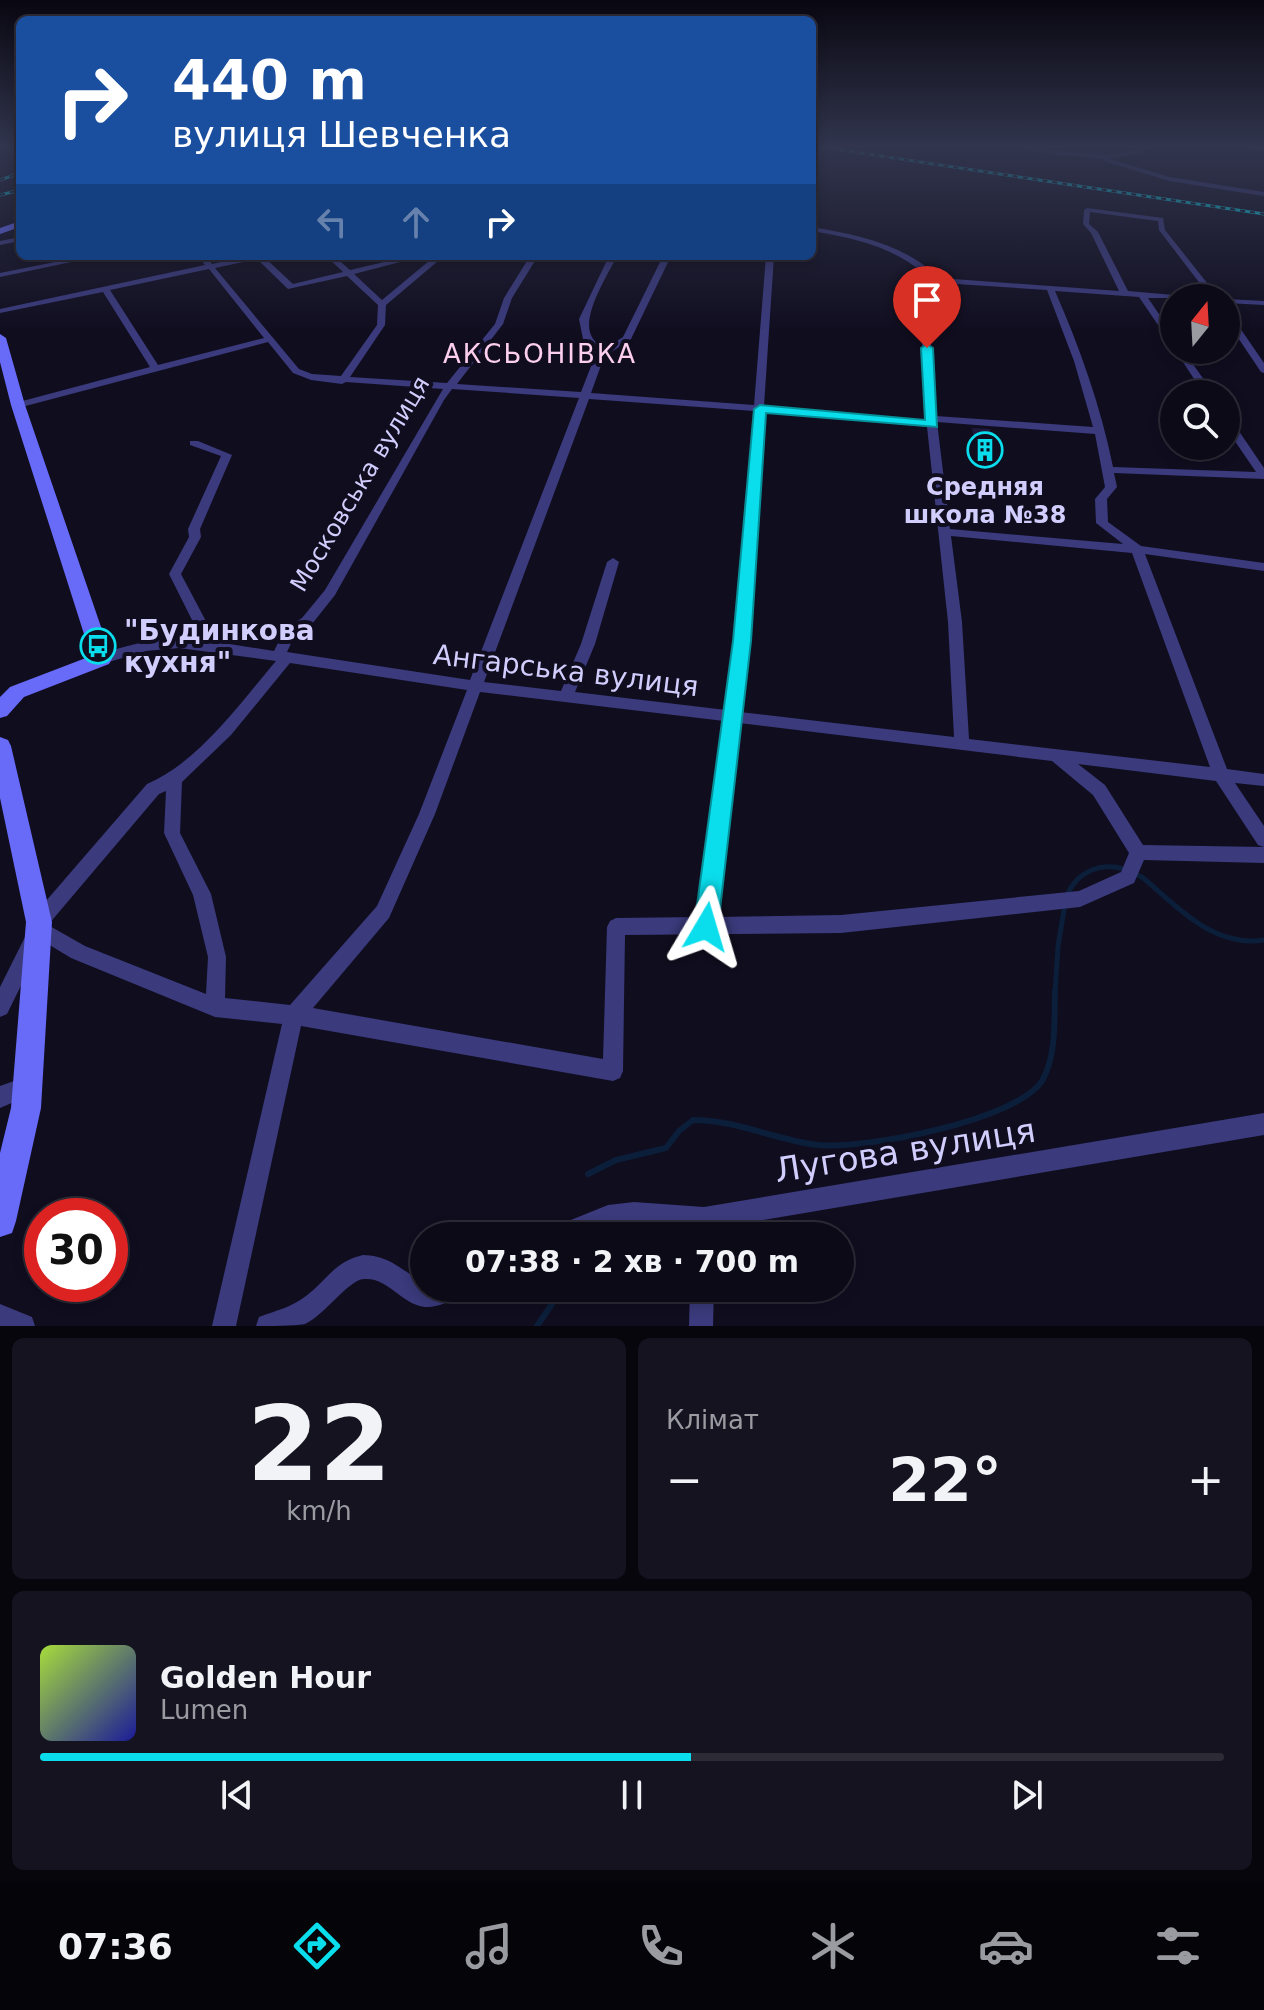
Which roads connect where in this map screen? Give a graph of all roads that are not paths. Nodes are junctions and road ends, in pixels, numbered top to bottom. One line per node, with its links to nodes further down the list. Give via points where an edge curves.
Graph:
1 (816, 230): 16 (street, via 866,239 916,263)
2 (76, 260): 15 (street)
3 (206, 260): 13 (street)
4 (239, 260): 13 (street)
5 (262, 260): 14 (street, via 291,287)
6 (336, 260): 14 (street)
7 (404, 260): 14 (street)
8 (435, 260): 25 (street)
9 (532, 260): 35 (street, Московська вулиця, via 499,324)
10 (611, 260): 31 (street, via 583,319 587,339)
11 (665, 260): 31 (street, via 627,339)
12 (770, 260): 38 (street)
13 (211, 266): 18 (street); 30 (street)
14 (352, 274): 25 (street)
15 (0, 275)
16 (923, 279): 19 (street); 39 (street)
17 (1204, 284): 20 (street, via 1162,230 1161,219 1086,213 1087,228 1094,232)
18 (105, 289): 26 (street); 32 (street)
19 (1050, 289): 20 (street); 40 (street)
20 (1125, 294): 21 (street)
21 (1142, 295): 22 (street); 27 (street)
22 (1160, 296)
23 (1240, 302): 24 (street)
24 (1264, 303)
25 (382, 304): 34 (street, via 381,325)
26 (0, 311)
27 (1160, 321)
28 (1240, 335): 33 (street)
29 (0, 338): 37 (street)
30 (270, 339): 32 (street); 34 (street, via 302,375)
31 (600, 356): 36 (street)
32 (156, 369): 37 (street)
33 (1264, 370)
34 (342, 381): 35 (street)
35 (448, 387): 36 (street); 50 (street, Московська вулиця, via 330,592 307,621 290,632)
36 (585, 397): 38 (street); 52 (street)
37 (18, 405): 51 (street)
38 (760, 409): 39 (street); 55 (street)
39 (932, 422): 40 (street); 45 (street)
40 (1101, 431): 43 (street)
41 (1240, 441): 44 (street)
42 (194, 443): 49 (street, via 227,455 175,574)
43 (1108, 470): 44 (street); 46 (street, via 1111,487 1101,499 1102,523)
44 (1264, 476)
45 (946, 532): 46 (street); 56 (street)
46 (1137, 549): 48 (street); 59 (street)
47 (613, 562): 53 (street)
48 (1264, 567)
49 (212, 646): 50 (street, Ангарська вулиця); 51 (street, Ангарська вулиця, via 169,642)
50 (283, 656): 52 (street, Ангарська вулиця); 60 (street, Московська вулиця, via 226,731)
51 (102, 659): 54 (street)
52 (475, 686): 53 (street, Ангарська вулиця); 69 (street, via 383,912)
53 (566, 696): 55 (street, Ангарська вулиця)
54 (2, 702)
55 (731, 717): 56 (street, Ангарська вулиця); 66 (street)
56 (962, 744): 58 (street, Ангарська вулиця)
57 (0, 746): 65 (street)
58 (1056, 755): 59 (street, Ангарська вулиця); 64 (street, via 1099,790)
59 (1221, 775): 61 (street, Ангарська вулиця); 62 (street)
60 (174, 780): 65 (street, Московська вулиця, via 153,789); 68 (street, via 172,833 202,894 217,957)
61 (1264, 780)
62 (1264, 840)
63 (1264, 855): 64 (street)
64 (1133, 864): 66 (street, via 1080,899 841,924)
65 (39, 925): 67 (street, Московська вулиця); 68 (street, via 78,952); 70 (street)
66 (706, 927): 69 (street, via 616,927 613,1071)
67 (0, 1007)
68 (215, 1007): 69 (street)
69 (294, 1015): 81 (street)
70 (28, 1086): 71 (street); 73 (street)
71 (0, 1097)
72 (1264, 1124): 76 (street, Лугова вулиця)
73 (0, 1221)
74 (593, 1222): 75 (street, Лугова вулиця, via 634,1213)
75 (679, 1222)
76 (731, 1222)
77 (410, 1291): 82 (street, via 394,1274 376,1266 359,1267 345,1273 316,1304)
78 (702, 1302): 83 (street)
79 (0, 1316): 80 (street)
80 (23, 1326)
81 (224, 1326)
82 (268, 1326)
83 (701, 1326)

